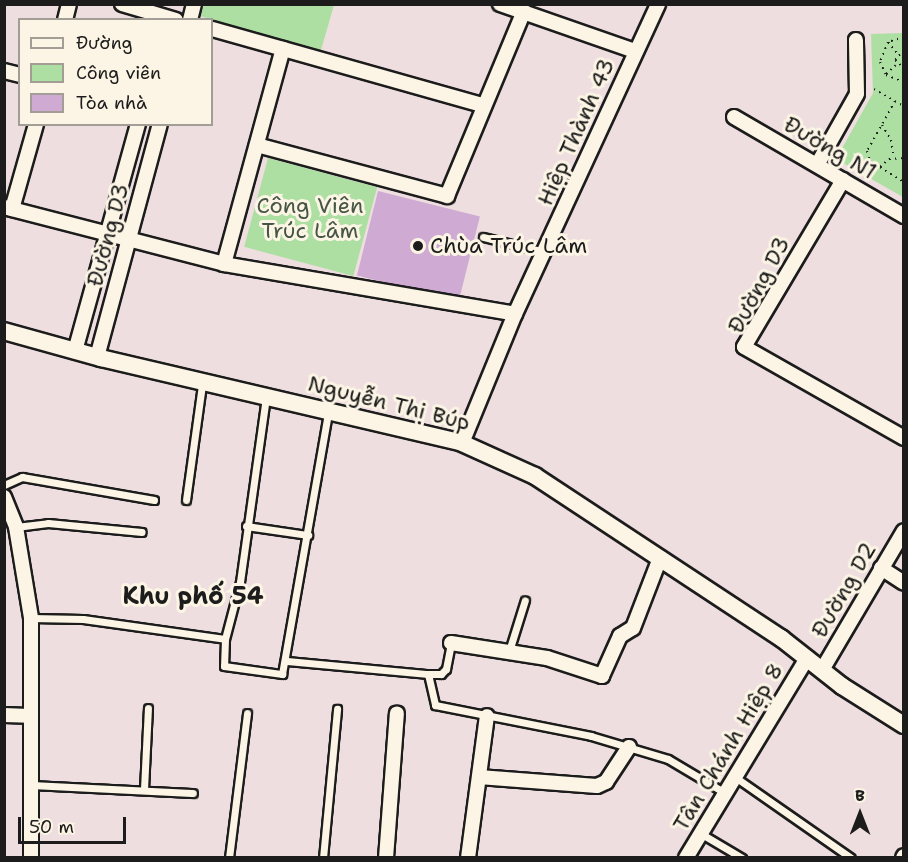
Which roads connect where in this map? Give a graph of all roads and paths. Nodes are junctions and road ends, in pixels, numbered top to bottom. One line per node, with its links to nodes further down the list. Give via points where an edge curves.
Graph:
1 (122, 4): 5 (street)
2 (500, 4): 4 (street)
3 (658, 4): 12 (street, Hiệp Thành 43)
4 (524, 11): 12 (street); 20 (street)
5 (170, 15)
6 (213, 29): 10 (street)
7 (903, 37): 9 (path)
8 (856, 40): 30 (street, via 857,94)
9 (888, 42): 13 (path); 16 (path, via 881,54)
10 (283, 49): 20 (street); 27 (street)
11 (903, 50): 13 (path)
12 (635, 51): 39 (street, Hiệp Thành 43)
13 (897, 53): 14 (path)
14 (896, 65): 15 (path); 16 (path)
15 (903, 68)
16 (886, 74): 17 (path)
17 (903, 82)
18 (874, 88): 19 (path)
19 (895, 100): 21 (path); 23 (path)
20 (482, 105): 27 (street, via 447,196)
21 (903, 105)
22 (734, 117): 30 (street, Đường N1)
23 (881, 124): 28 (path, via 891,140); 31 (path, via 867,151 870,161)
24 (35, 126): 34 (street)
25 (137, 126): 36 (street, Đường D3)
26 (159, 126): 38 (street, Đường D3)
27 (257, 145): 40 (street)
28 (894, 158): 29 (path); 31 (path)
29 (903, 158)
30 (817, 165): 32 (street, Đường N1)
31 (880, 167): 33 (path)
32 (843, 180): 35 (street, Đường N1); 48 (street, Đường D3, via 744,347)
33 (903, 182)
34 (8, 208): 36 (street)
35 (903, 216)
36 (108, 236): 38 (street); 43 (street, Đường D3)
37 (483, 237): 39 (lane)
38 (128, 242): 40 (street); 44 (street, Đường D3)
39 (545, 252): 41 (street, Hiệp Thành 43)
40 (224, 264): 41 (street)
41 (515, 314): 49 (street, Hiệp Thành 43)
42 (4, 331): 43 (street, Nguyễn Thị Búp)
43 (75, 351): 44 (street, Nguyễn Thị Búp)
44 (97, 357): 45 (street, Nguyễn Thị Búp)
45 (203, 381): 46 (street, Nguyễn Thị Búp); 53 (lane)
46 (266, 396): 47 (street, Nguyễn Thị Búp); 55 (lane)
47 (328, 410): 49 (street, Nguyễn Thị Búp); 58 (lane)
48 (903, 438)
49 (462, 443): 59 (street, Nguyễn Thị Búp, via 535,476)
50 (4, 485): 52 (lane, via 22,477)
51 (4, 497): 54 (street)
52 (154, 500)
53 (186, 500)
54 (16, 526): 57 (lane, via 48,523); 63 (street)
55 (246, 526): 58 (lane); 64 (lane, via 240,582)
56 (903, 531): 60 (street, Đường D2)
57 (142, 532)
58 (308, 535): 68 (lane)
59 (660, 558): 66 (street, via 633,628 620,636 602,676 568,663); 67 (street, Nguyễn Thị Búp)
60 (881, 568): 61 (street); 69 (street, Đường D2)
61 (903, 583)
62 (525, 600): 66 (lane)
63 (31, 618): 64 (lane, via 83,619); 76 (street)
64 (225, 639): 68 (lane, via 224,666 282,674)
65 (451, 643): 66 (street); 70 (lane, via 446,669 441,674)
66 (509, 651)
67 (807, 658): 69 (street, Nguyễn Thị Búp); 81 (street, Tân Chánh Hiệp 8)
68 (287, 661): 70 (lane)
69 (822, 670): 78 (street, Nguyễn Thị Búp)
70 (428, 674): 77 (lane, via 435,705)
71 (148, 708): 83 (lane)
72 (337, 709): 89 (lane)
73 (247, 713): 88 (lane)
74 (397, 713): 90 (street)
75 (4, 715): 76 (street)
76 (29, 716): 82 (street)
77 (487, 716): 79 (lane); 80 (street)
78 (903, 726)
79 (629, 747): 80 (street, via 606,782 597,786); 84 (lane, via 668,759)
80 (479, 777): 91 (street)
81 (735, 777): 84 (street, Tân Chánh Hiệp 8); 94 (lane)
82 (30, 785): 83 (lane); 87 (street)
83 (144, 789): 85 (lane)
84 (725, 792): 86 (street, Tân Chánh Hiệp 8)
85 (193, 794)
86 (700, 833): 92 (street, Tân Chánh Hiệp 8); 93 (lane)
87 (31, 858)
88 (229, 858)
89 (323, 858)
90 (386, 858)
91 (468, 858)
92 (686, 858)
93 (742, 858)
94 (851, 858)

